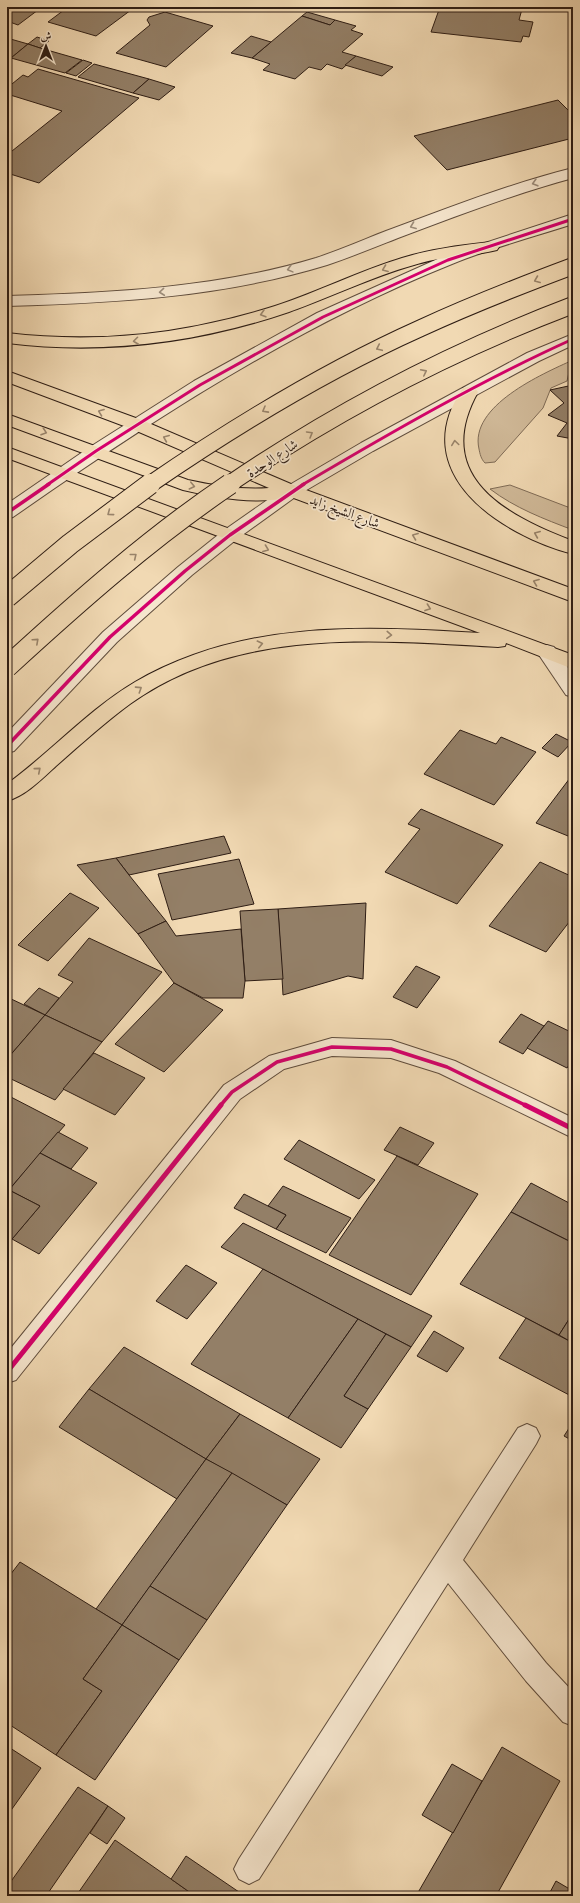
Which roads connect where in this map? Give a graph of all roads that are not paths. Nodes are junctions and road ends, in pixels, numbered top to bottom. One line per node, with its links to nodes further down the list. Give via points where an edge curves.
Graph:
1 (573, 173): 5 (street, one-way to 5, via 498,195 322,261 282,272 150,294)
2 (573, 219): 3 (street)
3 (491, 247): 7 (main road, one-way to 7, via 447,252 409,261 281,309 215,327 155,339 72,344 28,342); 12 (street, via 448,260 323,317 200,385)
4 (573, 266): 21 (main road, one-way to 21, bridge, via 463,309 356,359 252,417 150,483 50,559)
5 (7, 301)
6 (573, 305): 25 (main road, شارع الوحدة, one-way to 6, bridge, via 94,588 182,518 272,456 365,401 453,357)
7 (7, 338)
8 (573, 339): 10 (street, via 533,357)
9 (7, 376): 12 (main road, شارع الشيخ زايد, one-way to 9)
10 (469, 392): 16 (street); 19 (main road, one-way to 10, via 534,534 513,523 478,498 468,485 458,464 454,437 455,421 460,406)
11 (7, 419): 13 (main road, one-way to 13)
12 (138, 426): 13 (street); 16 (main road, شارع الشيخ زايد, one-way to 12)
13 (96, 451): 15 (street); 16 (main road, one-way to 16, via 183,484 208,490 254,495)
14 (7, 452): 15 (main road)
15 (64, 473): 17 (street); 18 (main road)
16 (292, 491): 18 (street); 20 (main road, شارع الشيخ زايد, one-way to 16)
17 (7, 513)
18 (230, 535): 22 (main road, one-way to 22); 27 (street, via 110,637)
19 (573, 548)
20 (573, 596)
21 (7, 597)
22 (522, 642): 23 (main road); 28 (main road, one-way to 22, via 103,715 141,688 181,666 218,653 282,639 319,635 378,634)
23 (547, 652): 24 (main road); 26 (street)
24 (573, 662)
25 (7, 667)
26 (573, 690)
27 (7, 746)
28 (7, 794)
29 (573, 1128): 30 (street, via 447,1067 391,1049 332,1047 277,1062 232,1092)
30 (7, 1372)
31 (527, 1436): 32 (street)
32 (447, 1561): 33 (street, via 536,1672); 34 (street)
33 (573, 1712)
34 (249, 1869)

